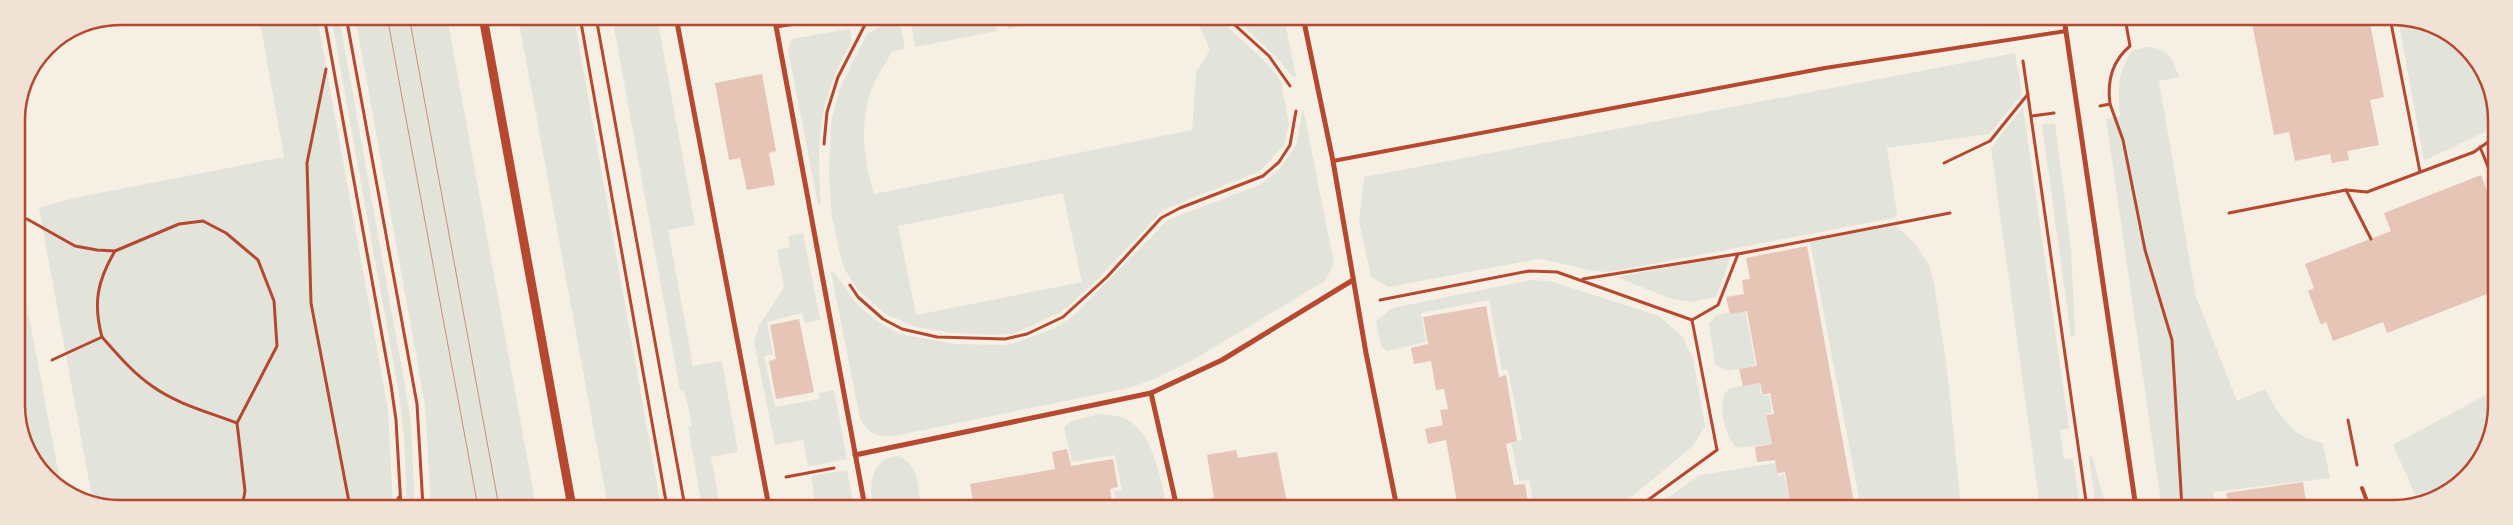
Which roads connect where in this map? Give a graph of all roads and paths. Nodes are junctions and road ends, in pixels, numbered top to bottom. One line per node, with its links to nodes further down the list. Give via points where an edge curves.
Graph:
1 (326, 25): 52 (path, via 392,392)
2 (348, 25): 53 (path, via 416,404)
3 (485, 25): 54 (street)
4 (581, 25): 55 (path)
5 (597, 25): 56 (path)
6 (678, 25): 57 (street)
7 (782, 25): 13 (street)
8 (865, 25): 23 (path, via 838,77 827,112)
9 (1235, 25): 17 (path, via 1269,56 1290,84)
10 (1305, 25): 24 (street)
11 (2065, 25): 14 (street)
12 (2391, 25): 27 (path)
13 (776, 26): 45 (street)
14 (2066, 31): 15 (lane); 64 (street)
15 (2020, 38): 18 (path); 24 (lane, via 1825,68)
16 (326, 69): 50 (path, via 307,163 310,303)
17 (1292, 92)
18 (2028, 94): 25 (path, via 1990,141); 63 (path)
19 (1294, 101): 37 (path, via 1297,111 1290,145 1279,162 1263,176 1161,218 1107,277 1063,317 1027,334 1005,339 937,337 902,329 883,319 858,297)
20 (2110, 104): 65 (path, via 2123,140 2145,250 2172,340)
21 (2488, 142): 22 (path)
22 (2480, 147): 26 (path); 27 (path)
23 (824, 150)
24 (1334, 161): 35 (street)
25 (1944, 163)
26 (2488, 167)
27 (2420, 172): 28 (path, via 2367,192)
28 (2346, 190): 30 (path); 32 (path)
29 (1950, 213): 34 (path)
30 (2229, 213)
31 (27, 219): 33 (path, via 75,246)
32 (2371, 238)
33 (115, 251): 40 (path, via 97,292 96,317); 44 (path, via 179,224 203,221 226,233 258,260 274,301 277,346)
34 (1738, 254): 36 (path); 39 (path, via 1718,305)
35 (1354, 280): 38 (street); 42 (street, via 1222,360)
36 (1581, 280): 38 (path, via 1557,272 1530,271); 39 (path)
37 (848, 282)
38 (1358, 305): 61 (street)
39 (1692, 320): 62 (path, via 1717,450)
40 (102, 337): 41 (path); 44 (path, via 129,367 152,386 179,402)
41 (52, 360)
42 (1151, 393): 45 (street); 60 (street)
43 (2348, 420): 47 (path)
44 (237, 423): 49 (path, via 246,491)
45 (855, 454): 46 (street)
46 (857, 463): 58 (path, via 782,478); 59 (street)
47 (2362, 488): 66 (lane)
48 (399, 497): 51 (path)
49 (244, 500)
50 (349, 500)
51 (398, 500)
52 (401, 500)
53 (423, 500)
54 (571, 500)
55 (666, 500)
56 (683, 500)
57 (768, 500)
58 (771, 500)
59 (864, 500)
60 (1175, 500)
61 (1395, 500)
62 (1648, 500)
63 (2086, 500)
64 (2135, 500)
65 (2182, 500)
66 (2367, 500)

